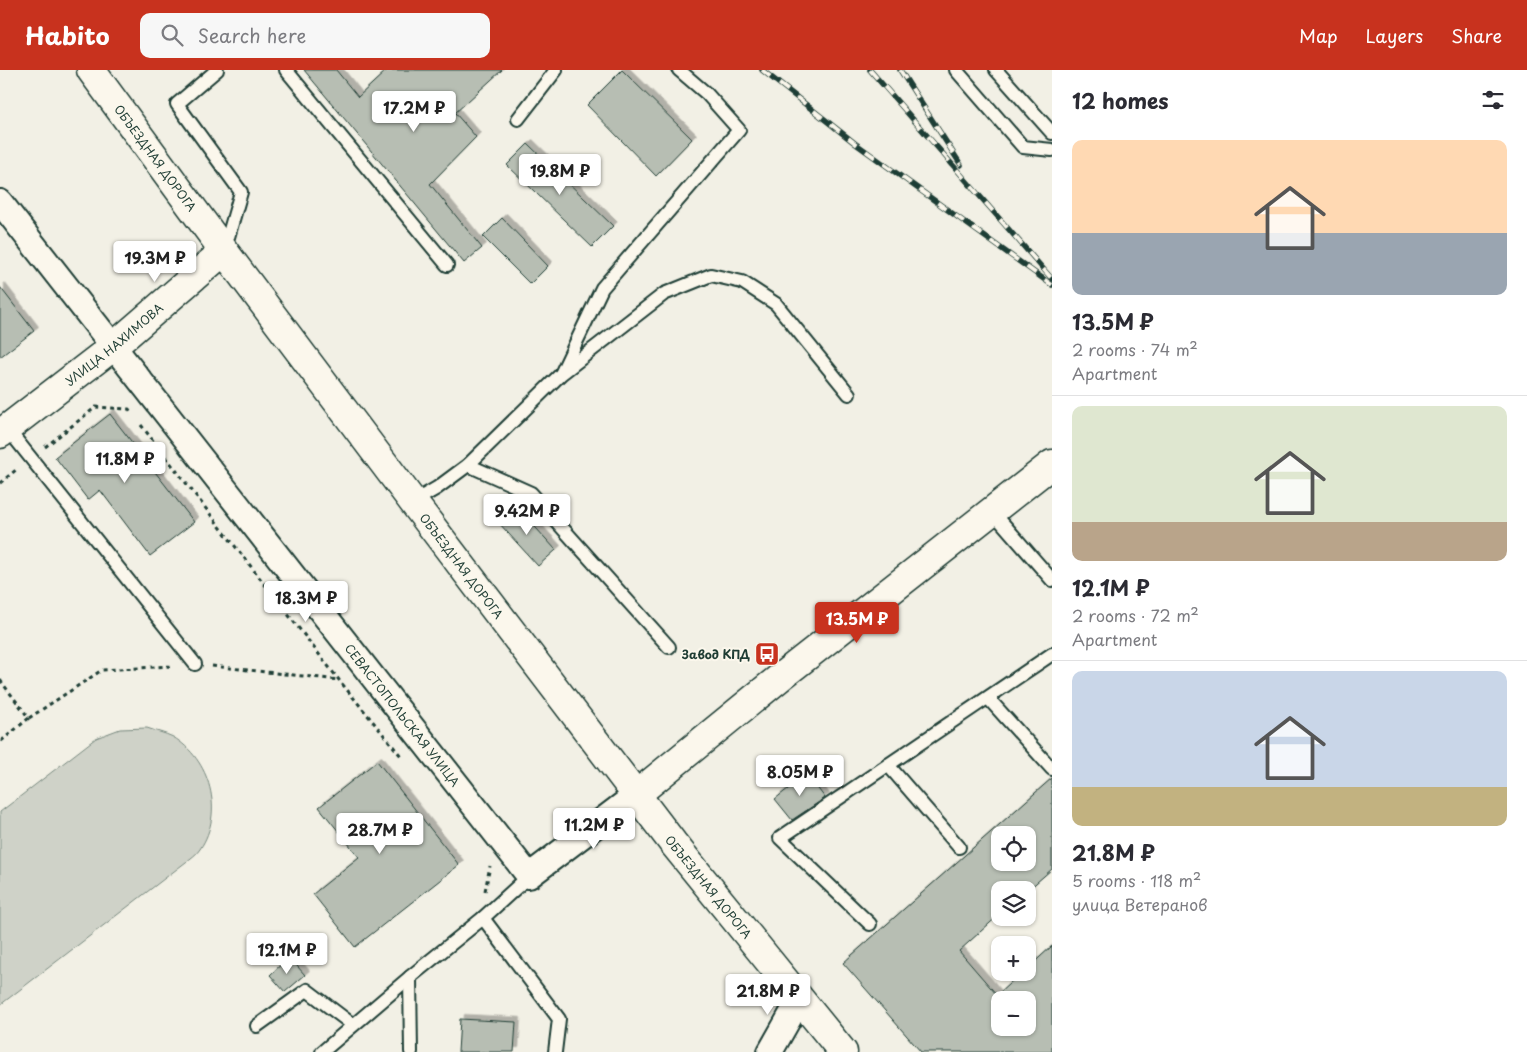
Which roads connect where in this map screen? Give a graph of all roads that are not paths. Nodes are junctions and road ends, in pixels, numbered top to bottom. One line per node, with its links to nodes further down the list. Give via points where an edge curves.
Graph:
1 (91, 70): 12 (main road, ОБЪЕЗДНАЯ ДОРОГА)
2 (217, 70): 12 (lane, via 177,104 241,192)
3 (286, 70): 13 (lane)
4 (556, 70): 8 (lane)
5 (680, 70): 15 (lane, via 739,130 602,288)
6 (956, 70): 10 (lane, via 1023,148)
7 (996, 70): 9 (lane)
8 (518, 119)
9 (1052, 132)
10 (1052, 150)
11 (0, 202): 14 (street, СЕВАСТОПОЛЬСКАЯ УЛИЦА)
12 (224, 251): 14 (main road, УЛИЦА НАХИМОВА); 20 (main road, ОБЪЕЗДНАЯ ДОРОГА)
13 (447, 265)
14 (114, 346): 17 (main road, УЛИЦА НАХИМОВА); 31 (street, СЕВАСТОПОЛЬСКАЯ УЛИЦА)
15 (561, 374): 16 (lane, via 664,294 711,275 742,282 776,304); 19 (lane)
16 (849, 394)
17 (2, 427): 25 (lane, via 31,458)
18 (1052, 464): 21 (main road)
19 (468, 465): 20 (lane); 23 (lane, via 531,493)
20 (413, 502): 29 (main road, ОБЪЕЗДНАЯ ДОРОГА)
21 (992, 511): 22 (lane); 29 (main road)
22 (1052, 580)
23 (669, 647)
24 (1052, 654): 26 (lane)
25 (195, 664)
26 (988, 698): 27 (lane); 28 (lane)
27 (888, 765): 30 (lane); 33 (lane, via 780,838)
28 (1052, 769)
29 (636, 794): 31 (street); 35 (main road, ОБЪЕЗДНАЯ ДОРОГА)
30 (959, 847)
31 (528, 876): 32 (lane)
32 (484, 918): 34 (lane); 40 (lane, via 559,1019)
33 (870, 924)
34 (410, 977): 37 (lane); 39 (lane)
35 (800, 999): 41 (street); 42 (main road, ОБЪЕЗДНАЯ ДОРОГА)
36 (258, 1026): 37 (lane, via 306,990)
37 (353, 1026): 38 (lane)
38 (322, 1052)
39 (411, 1052)
40 (556, 1052)
41 (770, 1052)
42 (843, 1052)

